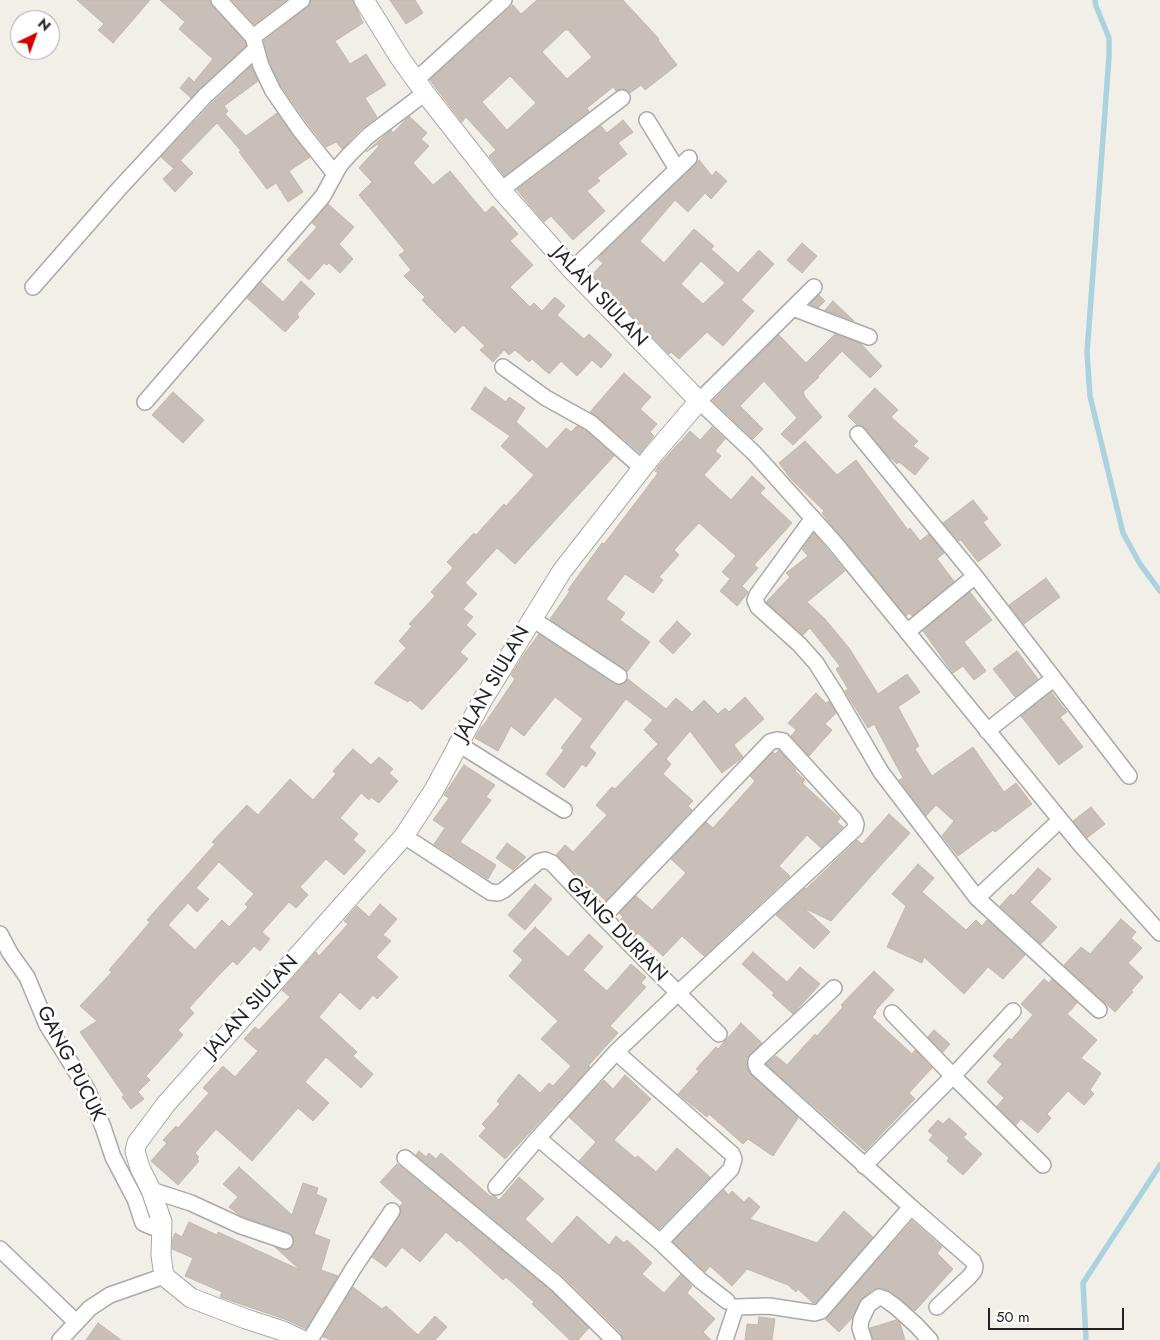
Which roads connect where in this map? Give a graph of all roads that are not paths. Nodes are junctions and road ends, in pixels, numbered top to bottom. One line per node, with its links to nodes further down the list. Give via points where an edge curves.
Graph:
1 (219, 0): 5 (street)
2 (302, 0): 5 (street)
3 (364, 0): 6 (street, JALAN SIULAN)
4 (504, 0): 6 (street)
5 (255, 43): 11 (street, via 273,91); 15 (street, via 116,191)
6 (421, 86): 11 (street, via 349,155); 12 (street, JALAN SIULAN)
7 (622, 98): 12 (street)
8 (647, 120): 10 (street)
9 (689, 158): 10 (street)
10 (677, 169): 13 (street)
11 (335, 174): 20 (street, via 323,196)
12 (501, 190): 13 (street, JALAN SIULAN)
13 (572, 270): 19 (street, JALAN SIULAN)
14 (814, 287): 16 (street)
15 (33, 288)
16 (793, 308): 17 (street); 19 (street)
17 (870, 336)
18 (503, 367): 22 (street, via 546,398 591,422)
19 (699, 401): 22 (street, JALAN SIULAN); 23 (street, via 755,454)
20 (144, 402)
21 (858, 434): 24 (street)
22 (642, 468): 25 (street, JALAN SIULAN, via 562,571)
23 (813, 518): 26 (street); 35 (street, via 755,600 758,607 816,663 881,772)
24 (975, 576): 26 (street); 28 (street)
25 (531, 618): 27 (street); 30 (street, JALAN SIULAN)
26 (907, 632): 29 (street)
27 (619, 676)
28 (1053, 679): 29 (street); 31 (street)
29 (987, 730): 33 (street)
30 (458, 743): 32 (street); 34 (street, JALAN SIULAN, via 434,790)
31 (1128, 776)
32 (564, 810)
33 (1060, 820): 35 (street); 37 (street)
34 (404, 836): 36 (street, GANG DURIAN, via 490,892 504,890 538,862 545,860); 52 (street, JALAN SIULAN, via 142,1135 135,1151)
35 (977, 898): 41 (street)
36 (603, 916): 40 (street, GANG DURIAN); 40 (street, GANG DURIAN, via 770,742 783,742 854,819 855,829)
37 (1160, 933)
38 (0, 934): 55 (street, GANG PUCUK, via 27,977 48,1025 86,1089 143,1223)
39 (834, 988): 50 (street, via 756,1061 756,1065)
40 (678, 993): 44 (street); 45 (street)
41 (1099, 1010)
42 (1013, 1012): 46 (street)
43 (892, 1013): 46 (street)
44 (719, 1034)
45 (616, 1052): 47 (street); 57 (street, via 734,1159 731,1168)
46 (953, 1076): 49 (street); 50 (street)
47 (538, 1138): 51 (street); 57 (street)
48 (405, 1158): 66 (street, via 557,1284)
49 (1043, 1165)
50 (864, 1166): 53 (street)
51 (496, 1187)
52 (151, 1190): 55 (street, JALAN SIULAN); 56 (street)
53 (911, 1207): 60 (street, via 818,1313); 61 (street, via 975,1266 969,1277)
54 (392, 1211): 65 (street)
55 (153, 1226): 59 (street, JALAN SIULAN)
56 (285, 1240)
57 (660, 1242): 60 (street)
58 (0, 1249): 62 (street)
59 (164, 1276): 62 (street, via 110,1295); 64 (street, via 191,1298)
60 (731, 1304): 67 (street)
61 (937, 1306)
62 (76, 1322): 63 (street)
63 (60, 1340)
64 (302, 1340)
65 (310, 1340)
66 (614, 1340)
67 (725, 1340)
68 (864, 1340): 69 (street, via 861,1320 868,1305 879,1297 896,1307)
69 (930, 1340)

